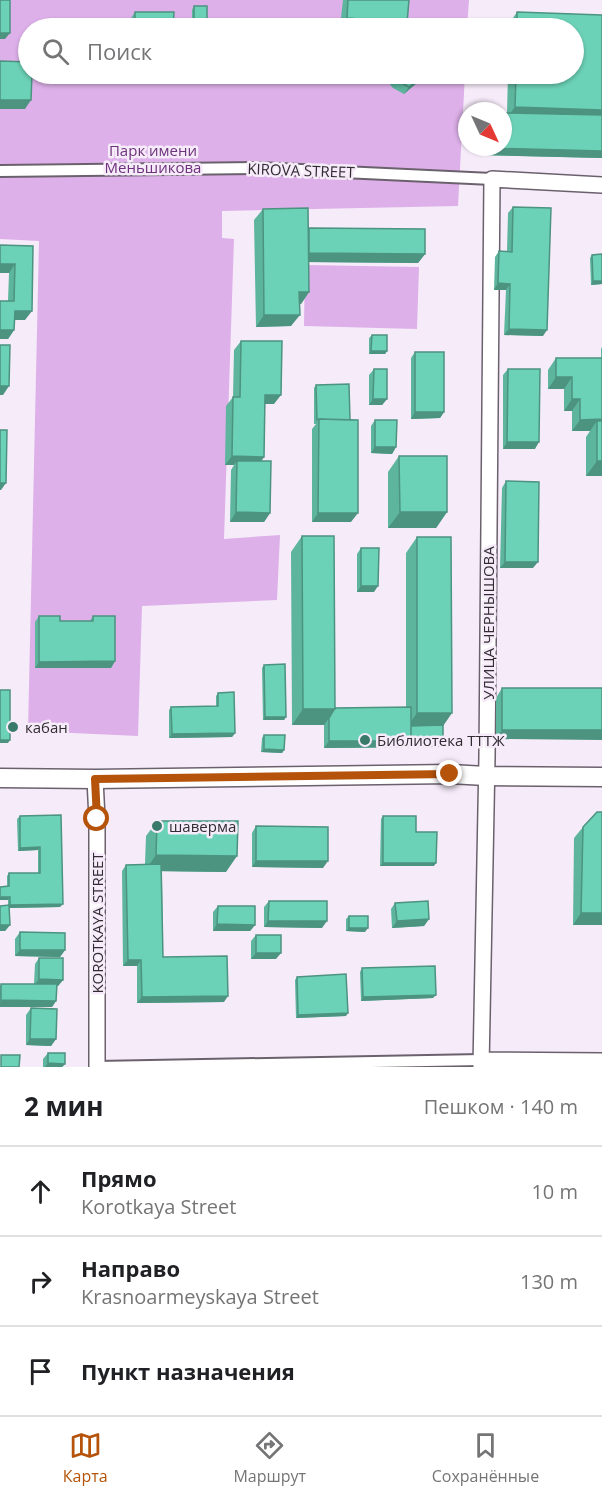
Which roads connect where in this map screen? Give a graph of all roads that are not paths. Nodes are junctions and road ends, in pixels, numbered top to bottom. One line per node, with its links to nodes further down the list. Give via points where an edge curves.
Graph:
1 (0, 171): 2 (street, KIROVA STREET, via 258,168)
2 (492, 180): 3 (street, KIROVA STREET); 4 (street, УЛИЦА ЧЕРНЫШОВА)
3 (602, 185)
4 (486, 776): 5 (street); 7 (street); 9 (street, УЛИЦА ЧЕРНЫШОВА)
5 (602, 777)
6 (0, 778): 7 (street)
7 (95, 779): 10 (street, KOROTKAYA STREET)
8 (602, 1061): 9 (street)
9 (481, 1064): 10 (street)
10 (97, 1067)

